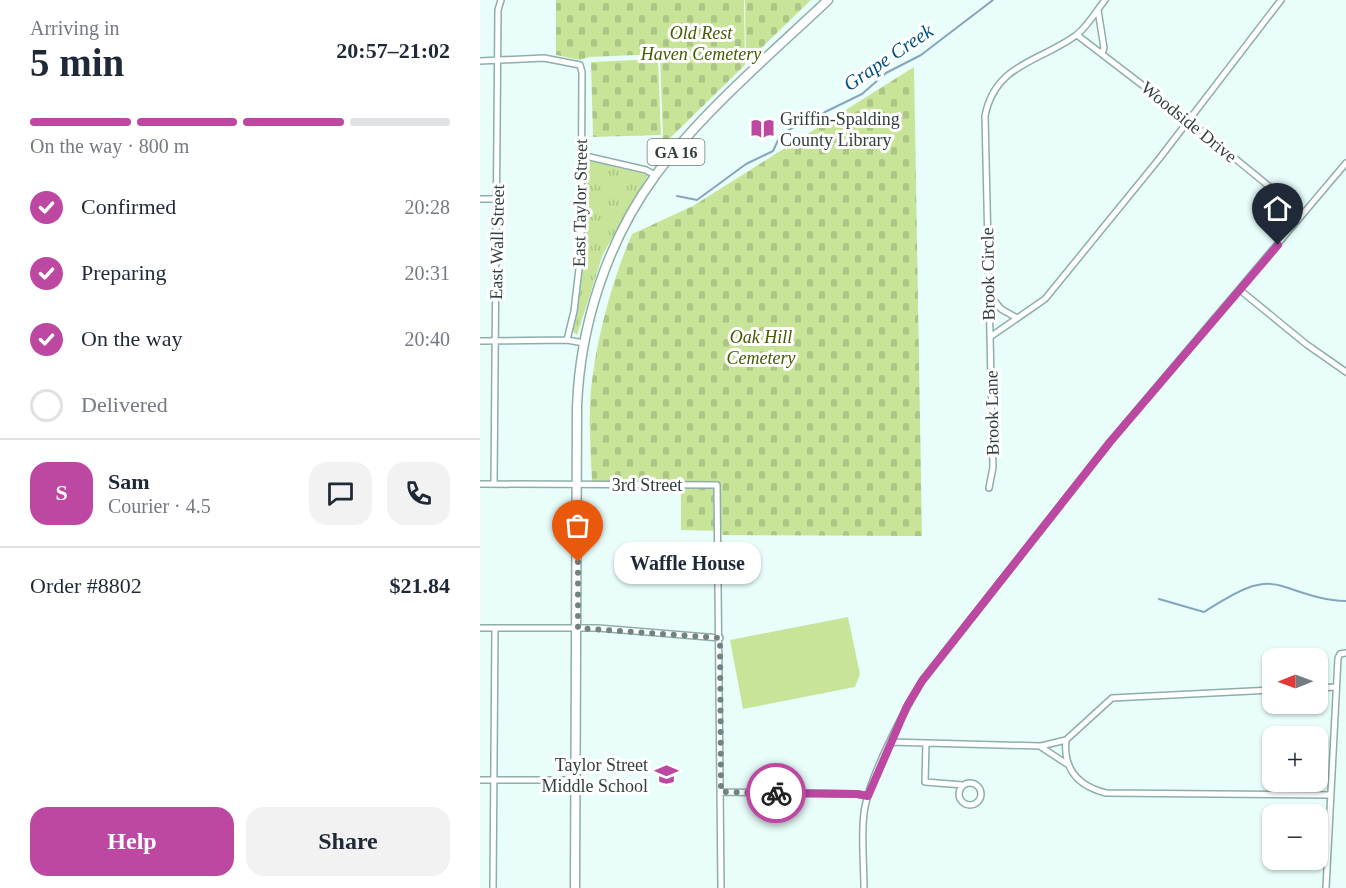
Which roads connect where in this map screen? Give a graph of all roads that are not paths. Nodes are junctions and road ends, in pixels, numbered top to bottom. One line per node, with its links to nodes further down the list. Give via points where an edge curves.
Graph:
1 (501, 0): 8 (street, East Wall Street)
2 (828, 0): 13 (main road, GA 16, via 754,69)
3 (1105, 0): 5 (street, Brook Circle)
4 (1281, 0): 10 (street, Brook Circle)
5 (1098, 10): 6 (street, Brook Circle); 7 (street)
6 (1077, 35): 7 (street, Woodside Drive); 18 (street, Brook Circle, via 1009,73 988,100)
7 (1102, 53): 10 (street, Woodside Drive)
8 (498, 60): 9 (street); 11 (street, East Taylor Street, via 560,59 580,65); 15 (street, East Wall Street)
9 (480, 61)
10 (1188, 120): 16 (street, Woodside Drive); 19 (street, Brook Circle, via 1045,299)
11 (581, 155): 13 (street); 21 (street, East Taylor Street, via 581,252)
12 (1346, 163): 16 (street)
13 (655, 175): 24 (main road, GA 16, via 611,255)
14 (480, 199): 15 (street)
15 (497, 199): 23 (street, East Wall Street)
16 (1303, 214): 17 (street)
17 (1240, 290): 25 (street); 39 (street, via 1110,442 950,645 907,706)
18 (988, 294): 19 (street, via 1001,309); 20 (street, Brook Circle)
19 (1017, 318): 20 (street, Brook Circle)
20 (990, 337): 29 (street, Brook Lane, via 993,467)
21 (567, 340): 23 (street); 24 (street)
22 (480, 341): 23 (street)
23 (496, 341): 27 (street, East Wall Street)
24 (584, 343): 28 (main road, GA 16, via 577,390)
25 (1346, 372)
26 (480, 484): 27 (street, 3rd Street)
27 (494, 484): 28 (street, 3rd Street)
28 (578, 484): 32 (main road, GA 16); 33 (street, 3rd Street, via 717,485)
29 (989, 488)
30 (480, 628): 31 (street)
31 (495, 628): 32 (street); 44 (street)
32 (578, 628): 33 (street); 45 (main road, GA 16)
33 (720, 638): 47 (street)
34 (1346, 653): 36 (street, via 1338,658)
35 (1328, 687): 36 (street)
36 (1336, 687): 48 (street)
37 (1262, 690): 38 (street, via 1112,698)
38 (1066, 740): 41 (street); 42 (street)
39 (890, 742): 40 (street); 49 (street)
40 (926, 743): 41 (street); 46 (street, via 925,782)
41 (1041, 746): 42 (street)
42 (1066, 764): 48 (street, via 1081,782 1106,793)
43 (480, 780): 44 (street)
44 (494, 780): 45 (street); 50 (street)
45 (575, 780): 51 (main road, GA 16)
46 (963, 785): 46 (street, via 970,783 979,788 981,798 969,805 962,802 959,792)
47 (721, 792): 49 (street); 52 (street)
48 (1330, 795): 54 (street)
49 (868, 796): 53 (street, via 864,813)
50 (493, 888)
51 (575, 888)
52 (721, 888)
53 (864, 888)
54 (1326, 888)

